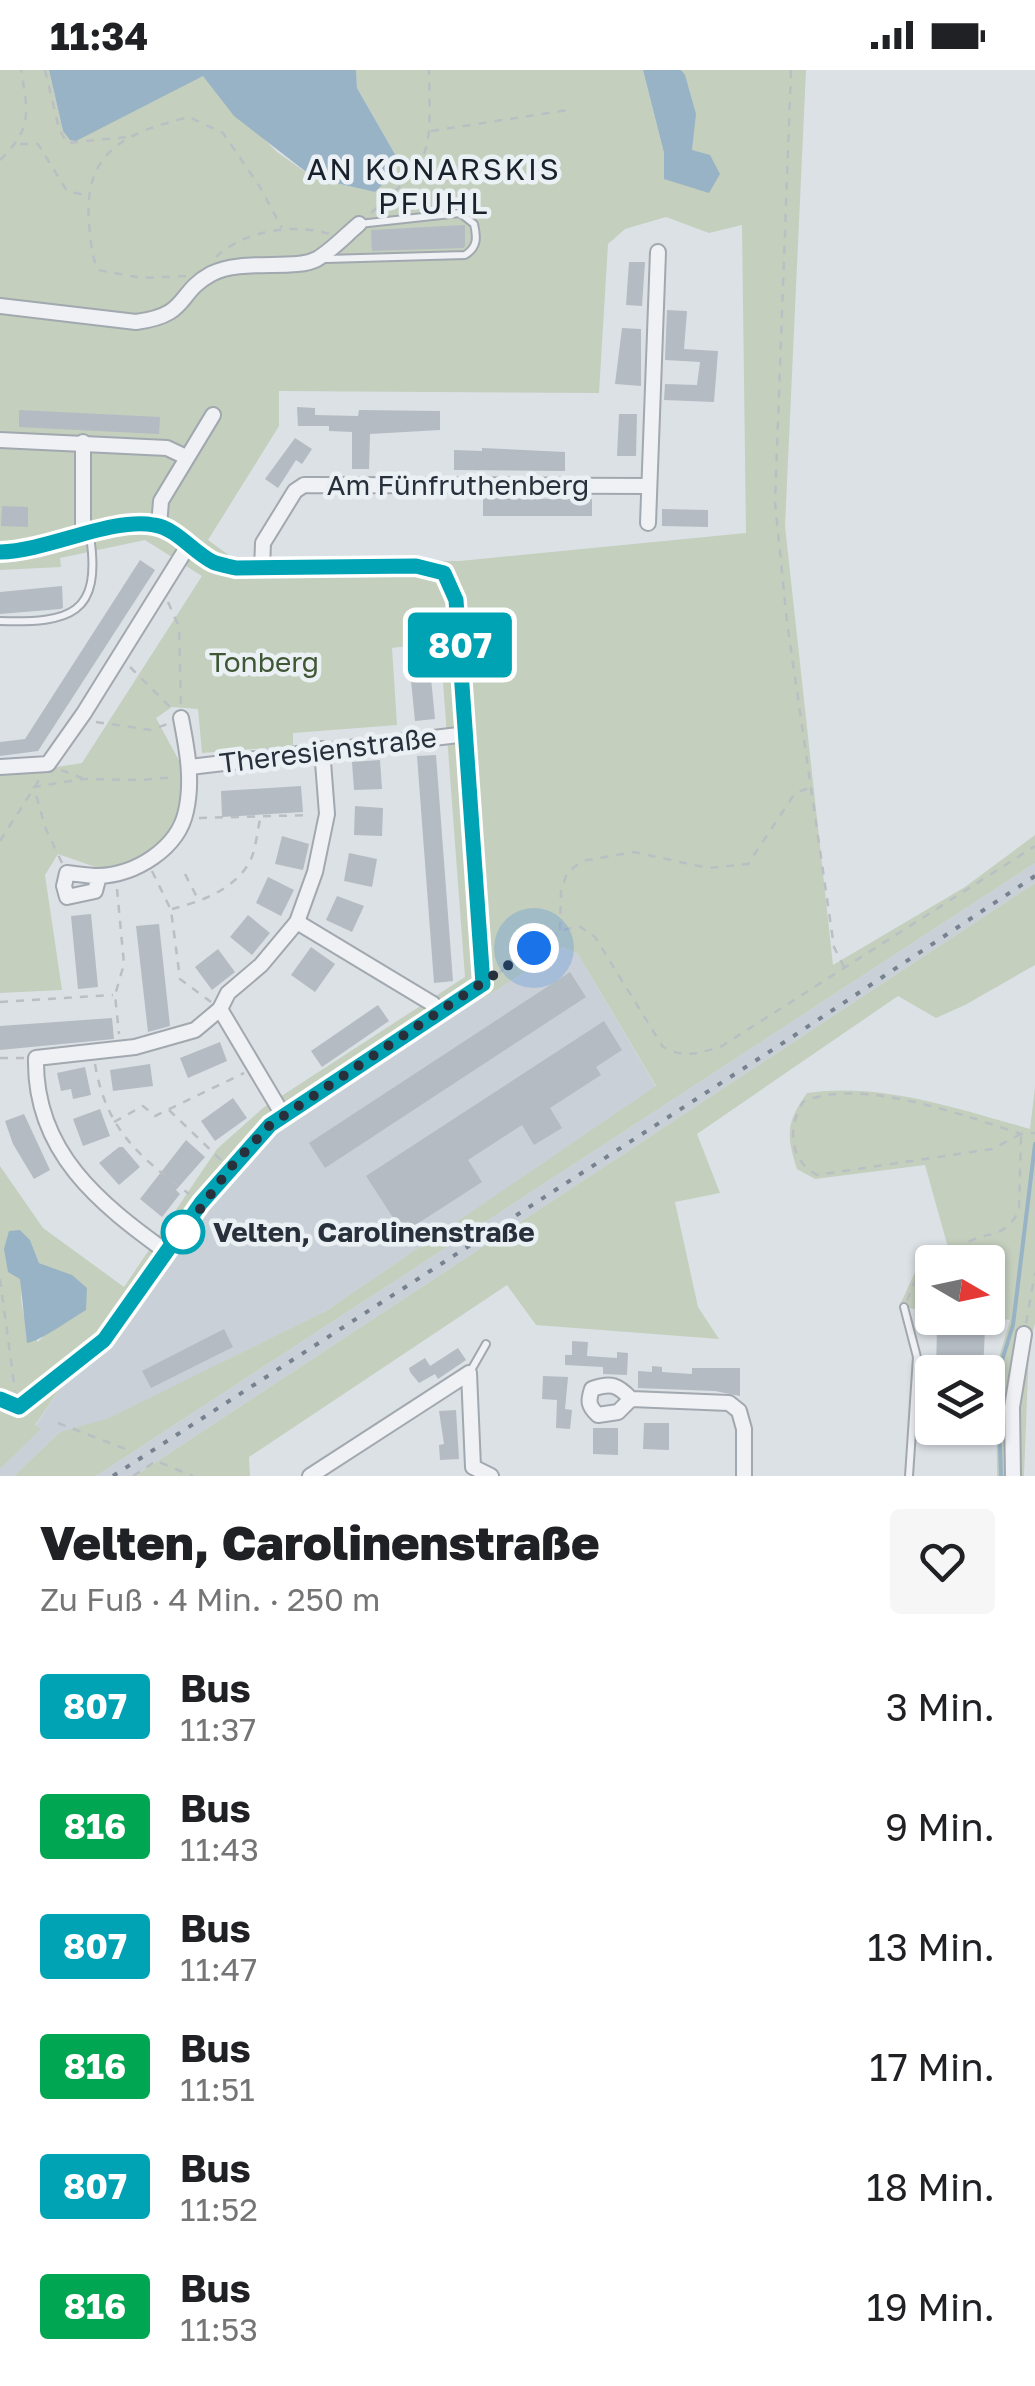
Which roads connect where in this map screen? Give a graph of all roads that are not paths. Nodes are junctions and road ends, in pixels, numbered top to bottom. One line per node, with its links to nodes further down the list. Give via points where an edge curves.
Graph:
1 (359, 224): 3 (street); 3 (lane, via 460,213 474,224 476,243 466,255)
2 (658, 252): 9 (street)
3 (315, 261): 4 (street, via 231,266 209,274 168,316 152,320)
4 (0, 306)
5 (213, 415): 8 (street)
6 (0, 440): 7 (street)
7 (82, 442): 8 (street, via 167,448); 12 (street)
8 (186, 457): 11 (street, via 161,501)
9 (649, 486): 10 (street); 15 (street, Am Fünfruthenberg, via 304,485 263,542)
10 (648, 523)
11 (159, 526): 12 (street); 13 (street)
12 (86, 535): 14 (street); 16 (lane, via 90,588 81,605 51,620)
13 (188, 546): 15 (street, via 215,564); 20 (street, via 48,764)
14 (0, 552)
15 (262, 569): 18 (street, via 416,566 444,573 456,600)
16 (0, 621)
17 (181, 718): 21 (street)
18 (467, 734): 19 (street, Theresienstraße); 25 (street, via 483,984)
19 (322, 749): 21 (street, Theresienstraße); 23 (street, via 328,814)
20 (0, 766)
21 (190, 771): 22 (street, via 186,814 168,846 138,866)
22 (107, 874): 22 (street, via 96,891 67,897 67,873)
23 (297, 922): 24 (street); 25 (street)
24 (220, 1009): 26 (street); 27 (street, via 196,1030 120,1049 36,1058 44,1113 75,1174)
25 (438, 1011): 26 (street)
26 (283, 1114): 27 (street, via 201,1203)
27 (168, 1253): 33 (street, via 104,1340 19,1407)
28 (904, 1306): 37 (lane, via 917,1357)
29 (1024, 1334): 38 (street, via 1012,1407)
30 (486, 1344): 31 (lane)
31 (470, 1373): 34 (street); 35 (street, via 473,1468)
32 (632, 1399): 36 (street, via 728,1404 740,1411)
33 (0, 1400)
34 (310, 1476)
35 (491, 1476)
36 (744, 1476)
37 (909, 1476)
38 (1013, 1476)

